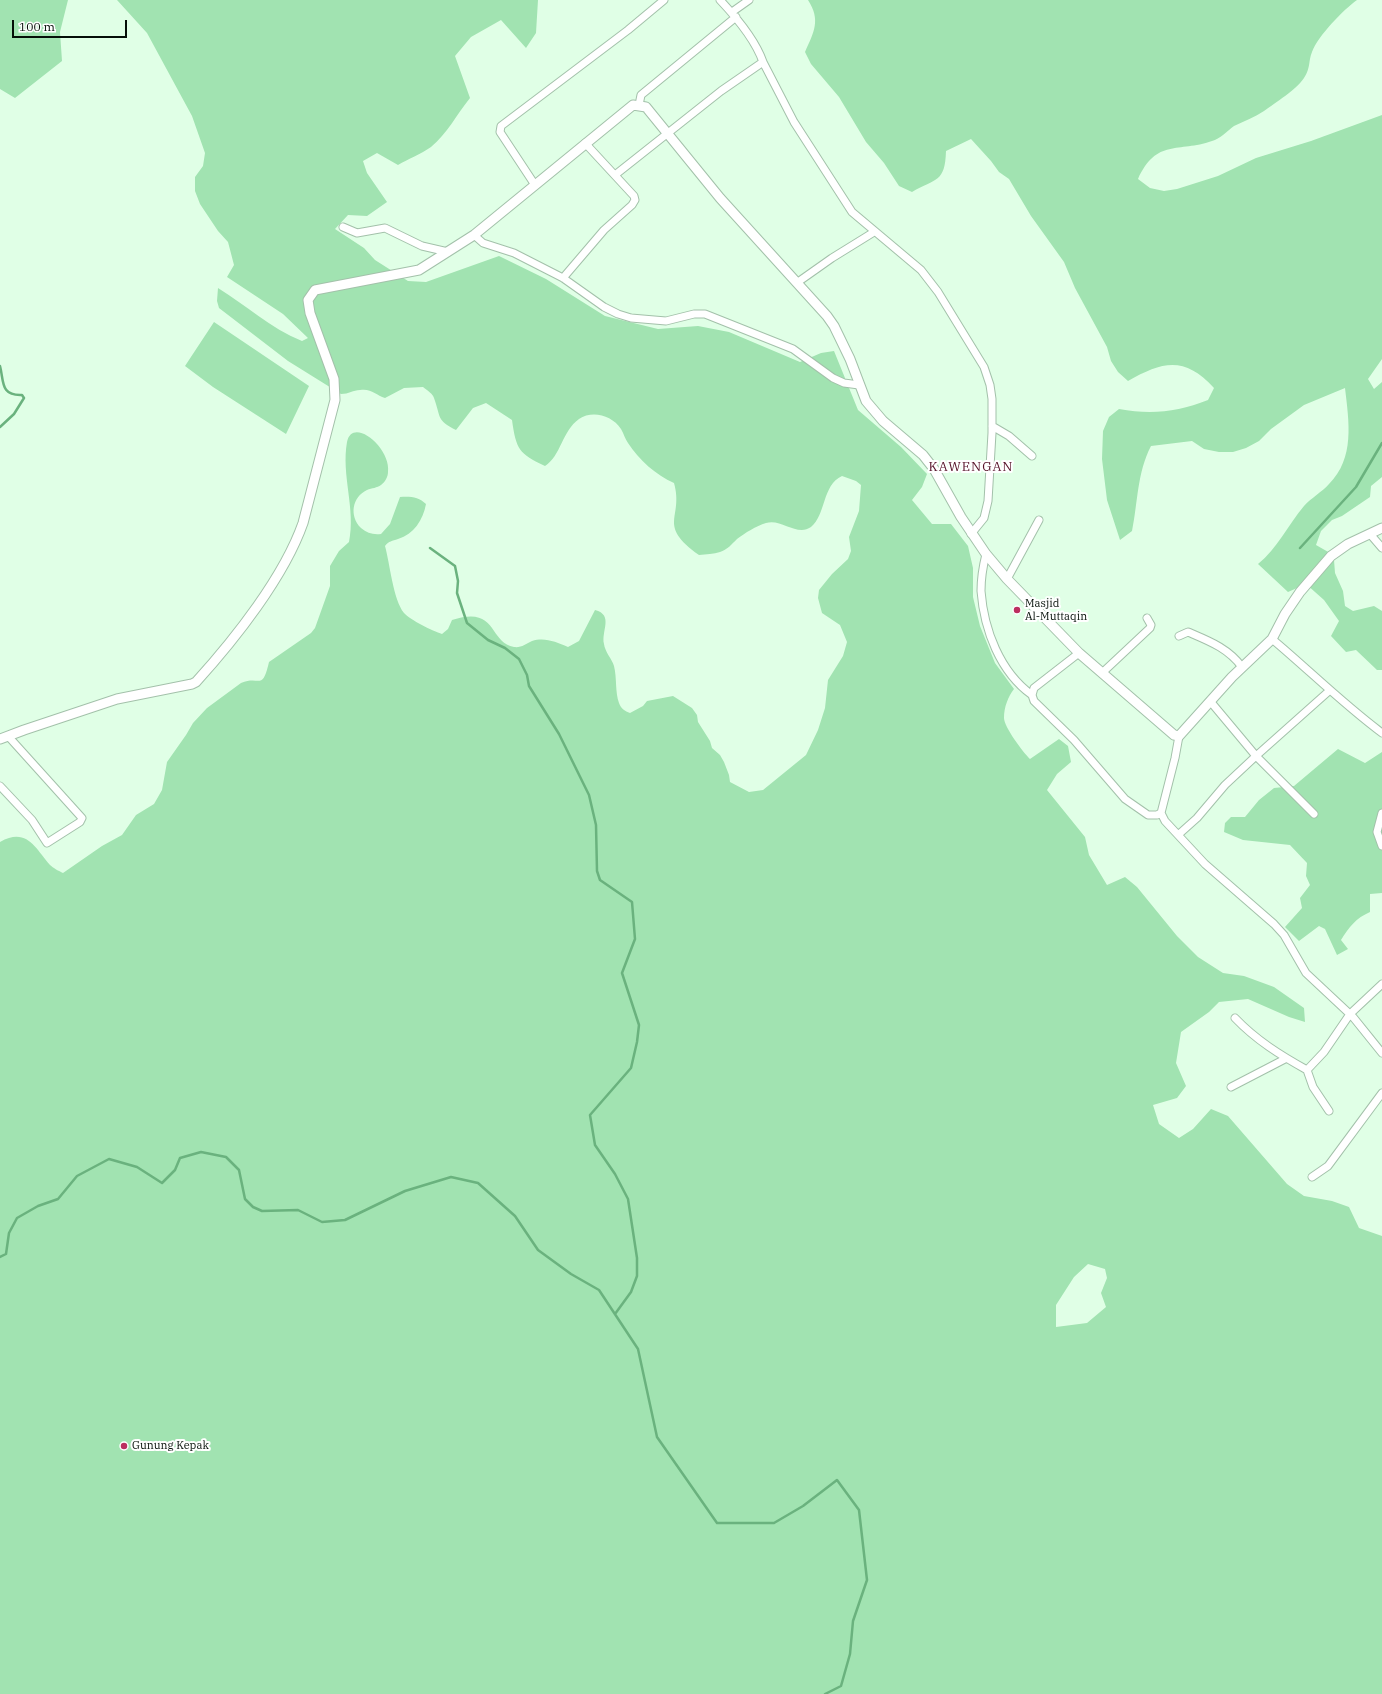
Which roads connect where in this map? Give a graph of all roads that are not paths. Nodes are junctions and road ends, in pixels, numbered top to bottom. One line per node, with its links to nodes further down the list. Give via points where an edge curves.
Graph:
1 (664, 0): 10 (street, via 501,126 500,132)
2 (720, 0): 4 (street)
3 (749, 0): 4 (street)
4 (734, 15): 5 (street); 6 (street, via 641,95)
5 (763, 62): 7 (street, via 721,91); 12 (street, via 794,122 852,212)
6 (639, 105): 7 (main road, via 646,107); 8 (main road, via 631,107)
7 (668, 134): 9 (street); 16 (main road, via 720,198)
8 (585, 143): 9 (street); 10 (main road)
9 (615, 176): 15 (street, via 634,196 633,203 604,230)
10 (536, 185): 13 (main road)
11 (343, 227): 14 (street, via 356,233 385,228 422,246)
12 (874, 232): 16 (street); 18 (street, via 921,270 966,336 984,367 990,385)
13 (474, 235): 14 (main road); 15 (street, via 483,242 514,253)
14 (448, 252): 38 (main road, via 417,271 316,290 309,298 310,313 334,379 335,400 303,523 291,551 258,605 200,677 192,684 117,699)
15 (563, 278): 17 (street, via 618,314 631,318 666,321 705,314 793,349 833,378)
16 (798, 282): 17 (main road, via 834,326)
17 (859, 385): 22 (main road, via 873,411 923,455 934,469)
18 (992, 426): 19 (street, via 1009,436); 22 (street, via 985,514)
19 (1032, 456)
20 (1039, 520): 26 (street)
21 (1382, 528): 23 (main road)
22 (971, 534): 25 (main road)
23 (1370, 534): 24 (street); 29 (main road, via 1348,544 1331,556 1314,574 1285,614)
24 (1382, 548)
25 (986, 554): 26 (main road); 34 (street, via 982,591 990,632 1007,671)
26 (1007, 580): 30 (main road)
27 (1147, 618): 32 (street, via 1150,628)
28 (1179, 636): 31 (street, via 1188,632 1212,642 1223,648)
29 (1272, 640): 31 (main road); 33 (street, via 1312,673)
30 (1079, 653): 32 (main road); 34 (street, via 1034,688)
31 (1242, 667): 35 (main road)
32 (1102, 673): 37 (main road, via 1168,731)
33 (1329, 691): 36 (street); 39 (street)
34 (1032, 695): 41 (street, via 1034,701 1074,740 1125,799 1148,815)
35 (1210, 701): 37 (main road); 39 (street)
36 (1382, 733)
37 (1179, 736): 41 (street)
38 (4, 738): 40 (street, via 82,818 80,822 47,843 32,820)
39 (1256, 756): 43 (street); 44 (street)
40 (0, 786)
41 (1161, 813): 44 (street)
42 (1382, 813): 45 (street, via 1377,832)
43 (1314, 814)
44 (1178, 835): 47 (street, via 1230,887 1274,924 1284,935 1306,973)
45 (1382, 846)
46 (1382, 984): 47 (street)
47 (1350, 1014): 49 (street); 51 (street, via 1324,1052)
48 (1235, 1018): 50 (street)
49 (1382, 1053)
50 (1285, 1059): 51 (street); 52 (street)
51 (1307, 1070): 54 (street, via 1313,1087)
52 (1231, 1087)
53 (1382, 1093): 55 (street, via 1328,1166)
54 (1329, 1111)
55 (1312, 1177)

